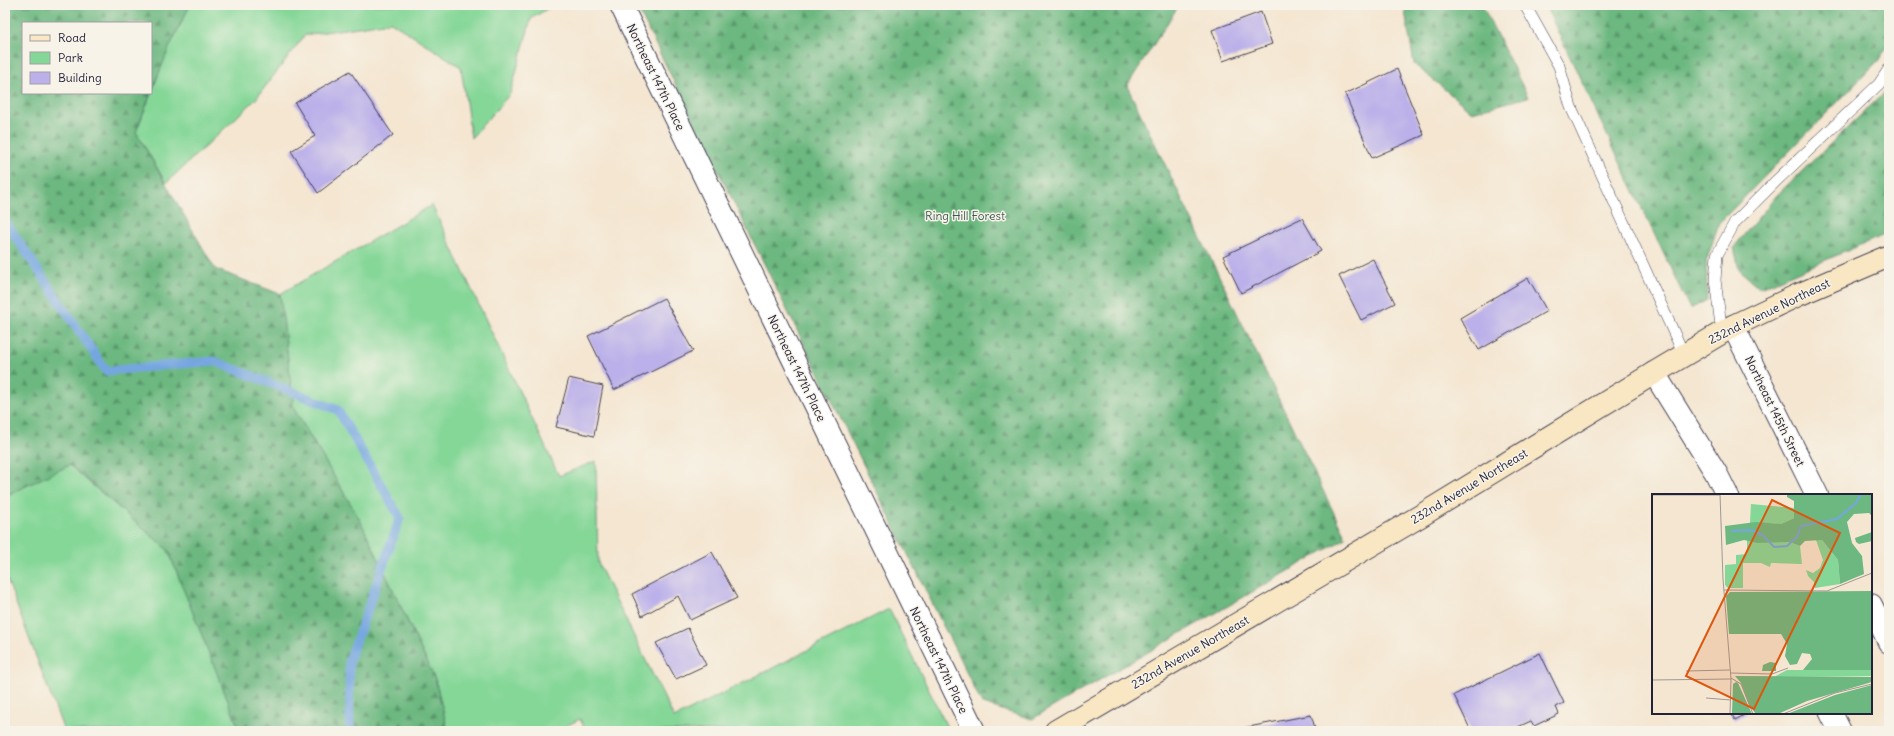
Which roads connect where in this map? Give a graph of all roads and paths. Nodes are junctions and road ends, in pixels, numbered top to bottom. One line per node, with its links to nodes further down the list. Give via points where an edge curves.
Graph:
1 (621, 5): 13 (street, Northeast 147th Place)
2 (1525, 5): 6 (lane, via 1559,66 1571,107)
3 (1889, 69): 5 (lane, via 1879,84 1735,222 1717,255 1715,280)
4 (1889, 256): 5 (street, 232nd Avenue Northeast, via 1798,295)
5 (1728, 330): 6 (street, 232nd Avenue Northeast); 9 (street, Northeast 145th Street)
6 (1684, 355): 7 (street, 232nd Avenue Northeast)
7 (1654, 372): 8 (street); 14 (street, 232nd Avenue Northeast, via 1422,515)
8 (1726, 494)
9 (1816, 494)
10 (1872, 607): 11 (street)
11 (1889, 642)
12 (1832, 714): 15 (street)
13 (974, 731)
14 (1056, 731)
15 (1840, 731)

